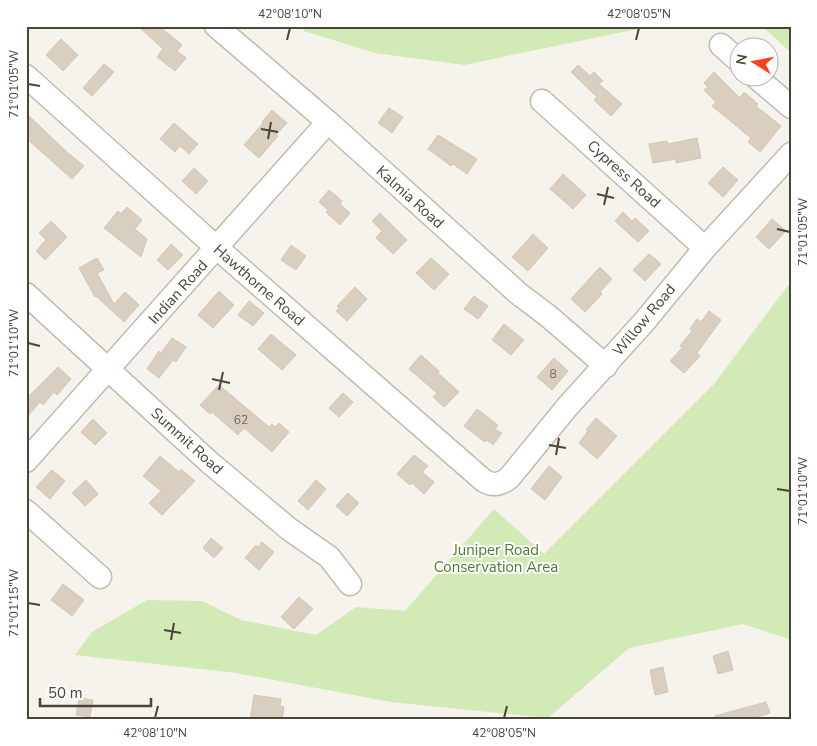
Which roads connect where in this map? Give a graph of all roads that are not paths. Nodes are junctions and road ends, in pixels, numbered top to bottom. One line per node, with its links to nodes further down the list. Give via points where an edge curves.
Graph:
1 (216, 26): 8 (street, Kalmia Road)
2 (721, 46): 3 (street)
3 (730, 54)
4 (26, 76): 10 (street, Hawthorne Road)
5 (769, 88): 7 (street)
6 (542, 101): 11 (street, Cypress Road)
7 (791, 107)
8 (328, 122): 10 (street, Indian Road); 13 (street, Kalmia Road, via 518,294)
9 (791, 154): 11 (street, Willow Road)
10 (217, 248): 14 (street, Indian Road); 16 (street, Hawthorne Road, via 483,480)
11 (705, 248): 13 (street, Willow Road)
12 (26, 294): 14 (street, Summit Road)
13 (606, 366): 16 (street, Willow Road, via 509,478)
14 (109, 369): 15 (street, Indian Road); 19 (street, Summit Road, via 216,468 288,529 329,557)
15 (26, 461)
16 (497, 484)
17 (26, 511): 18 (street)
18 (100, 577)
19 (350, 584)

